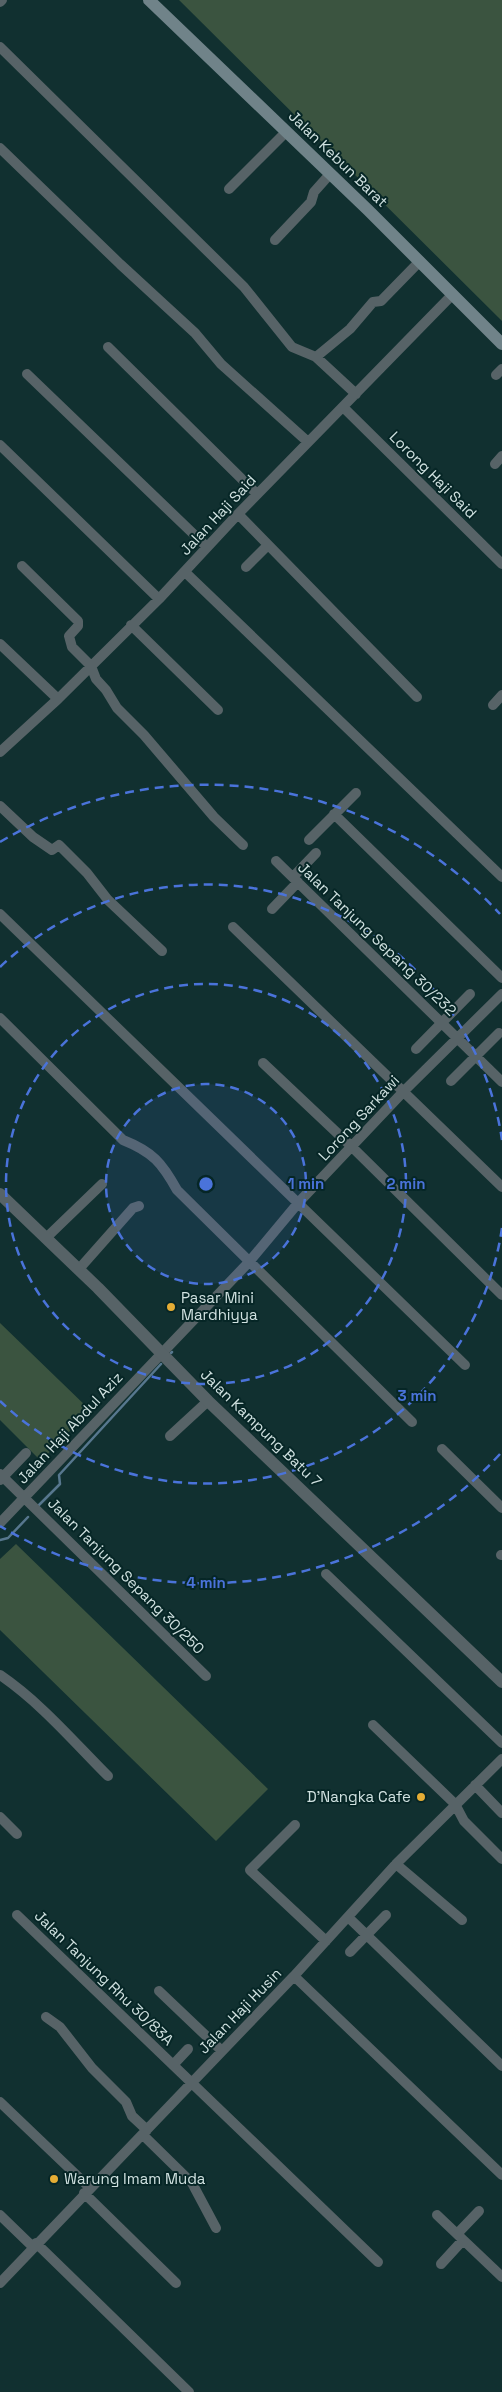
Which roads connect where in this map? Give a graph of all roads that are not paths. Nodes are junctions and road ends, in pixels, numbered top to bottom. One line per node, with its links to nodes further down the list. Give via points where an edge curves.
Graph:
1 (149, 0): 3 (main road, Jalan Kebun Barat)
2 (0, 47): 12 (street, via 244,287 292,348)
3 (286, 132): 5 (main road, Jalan Kebun Barat); 6 (street)
4 (0, 148): 16 (street, via 196,333 221,364)
5 (330, 174): 7 (street, via 314,192 311,202); 8 (main road, Jalan Kebun Barat)
6 (229, 189)
7 (275, 240)
8 (420, 261): 9 (main road, Jalan Kebun Barat); 12 (street, via 381,301 373,302 350,329)
9 (453, 294): 10 (main road, Jalan Kebun Barat); 14 (street, Jalan Haji Said)
10 (502, 344)
11 (108, 347): 18 (street)
12 (316, 357): 14 (street)
13 (27, 374): 21 (street)
14 (356, 394): 15 (street, Jalan Haji Said)
15 (343, 407): 16 (street, Jalan Haji Said); 22 (street, Lorong Haji Said)
16 (308, 442): 18 (street, Jalan Haji Said)
17 (0, 445): 26 (street)
18 (257, 494): 19 (street, Jalan Haji Said)
19 (238, 514): 20 (street); 21 (street, Jalan Haji Said)
20 (268, 545): 24 (street); 31 (street)
21 (207, 547): 25 (street, Jalan Haji Said)
22 (502, 564)
23 (22, 566): 29 (street, via 78,621 69,640)
24 (246, 567)
25 (185, 572): 26 (street, Jalan Haji Said); 43 (street)
26 (158, 599): 27 (street, Jalan Haji Said)
27 (131, 625): 29 (street, Jalan Haji Said); 34 (street)
28 (0, 644): 32 (street)
29 (90, 666): 32 (street, Jalan Haji Said); 40 (street, via 117,708)
30 (502, 695): 33 (street)
31 (417, 697)
32 (58, 700): 35 (street, Jalan Haji Said)
33 (493, 705)
34 (218, 710)
35 (2, 745)
36 (356, 793): 38 (street)
37 (0, 806): 48 (street, via 33,838 52,850 59,845 108,900)
38 (334, 814): 39 (street); 50 (street)
39 (309, 840)
40 (243, 845)
41 (316, 853): 44 (street)
42 (276, 860): 44 (street, Jalan Tanjung Sepang 30/232)
43 (502, 877)
44 (295, 880): 45 (street); 55 (street, Jalan Tanjung Sepang 30/232)
45 (272, 909)
46 (0, 914): 68 (street)
47 (233, 927): 63 (street)
48 (162, 951)
49 (502, 961): 50 (street)
50 (494, 970): 51 (street)
51 (502, 978)
52 (470, 994): 55 (street)
53 (502, 994): 57 (street, Lorong Sarkawi)
54 (0, 1018): 71 (street, via 123,1140 141,1147 163,1165 178,1190)
55 (441, 1022): 57 (street, Jalan Tanjung Sepang 30/232); 58 (street)
56 (499, 1033): 59 (street)
57 (457, 1039): 59 (street, Jalan Tanjung Sepang 30/232); 63 (street, Lorong Sarkawi)
58 (416, 1049)
59 (476, 1056): 61 (street); 62 (street, Jalan Tanjung Sepang 30/232)
60 (263, 1063): 64 (street)
61 (451, 1081)
62 (502, 1082)
63 (404, 1091): 64 (street, Lorong Sarkawi); 66 (street)
64 (352, 1147): 68 (street, Lorong Sarkawi); 73 (street)
65 (102, 1184): 70 (street)
66 (502, 1187)
67 (0, 1194): 70 (street, Jalan Kampung Batu 7)
68 (299, 1202): 71 (street, Lorong Sarkawi); 75 (street)
69 (139, 1206): 72 (street, via 133,1208)
70 (46, 1238): 72 (street, Jalan Kampung Batu 7)
71 (248, 1262): 74 (street, Lorong Sarkawi); 77 (street)
72 (79, 1269): 74 (street, Jalan Kampung Batu 7)
73 (502, 1295)
74 (160, 1353): 76 (street, Jalan Kampung Batu 7); 82 (street, Jalan Haji Abdul Aziz)
75 (465, 1366)
76 (208, 1400): 78 (street); 88 (street, Jalan Kampung Batu 7)
77 (412, 1422)
78 (170, 1436)
79 (442, 1449): 83 (street)
80 (26, 1453): 81 (street)
81 (1, 1477): 82 (street, Jalan Tanjung Sepang 30/250)
82 (25, 1497): 84 (street, Jalan Haji Abdul Aziz); 87 (street, Jalan Tanjung Sepang 30/250)
83 (502, 1508)
84 (0, 1523)
85 (326, 1574): 90 (street)
86 (0, 1676): 92 (street, via 21,1690)
87 (206, 1676)
88 (502, 1682)
89 (373, 1725): 94 (street)
90 (502, 1743)
91 (502, 1759): 93 (street, Jalan Haji Husin)
92 (108, 1776)
93 (475, 1785): 94 (street, Jalan Haji Husin); 95 (street)
94 (455, 1804): 99 (street, via 464,1821); 100 (street, Jalan Haji Husin)
95 (502, 1812)
96 (0, 1817): 98 (street)
97 (295, 1825): 106 (street, via 250,1870)
98 (16, 1834)
99 (502, 1860)
100 (396, 1864): 103 (street, Jalan Haji Husin); 104 (street)
101 (17, 1915): 113 (street, Jalan Tanjung Rhu 30/83A)
102 (386, 1915): 105 (street)
103 (348, 1917): 105 (street); 106 (street, Jalan Haji Husin)
104 (462, 1920)
105 (367, 1935): 107 (street); 114 (street)
106 (326, 1941): 108 (street, Jalan Haji Husin)
107 (350, 1952)
108 (294, 1976): 112 (street, Jalan Haji Husin); 118 (street)
109 (159, 1991): 112 (street)
110 (46, 2017): 117 (street, via 60,2027 92,2068 126,2102)
111 (188, 2049): 113 (street)
112 (222, 2051): 115 (street, Jalan Haji Husin)
113 (173, 2065): 115 (street, Jalan Tanjung Rhu 30/83A)
114 (502, 2066)
115 (192, 2083): 117 (street, Jalan Haji Husin); 126 (street, Jalan Tanjung Rhu 30/83A)
116 (0, 2102): 119 (street)
117 (145, 2132): 119 (street, Jalan Haji Husin); 123 (street, via 192,2183)
118 (502, 2175)
119 (87, 2190): 125 (street, Jalan Haji Husin); 130 (street)
120 (479, 2211): 124 (street)
121 (0, 2215): 125 (street)
122 (438, 2215): 124 (street)
123 (216, 2228)
124 (460, 2237): 127 (street); 128 (street)
125 (34, 2245): 129 (street, Jalan Haji Husin); 131 (street)
126 (378, 2262)
127 (441, 2264)
128 (502, 2277)
129 (0, 2282)
130 (176, 2283)
131 (189, 2392)

